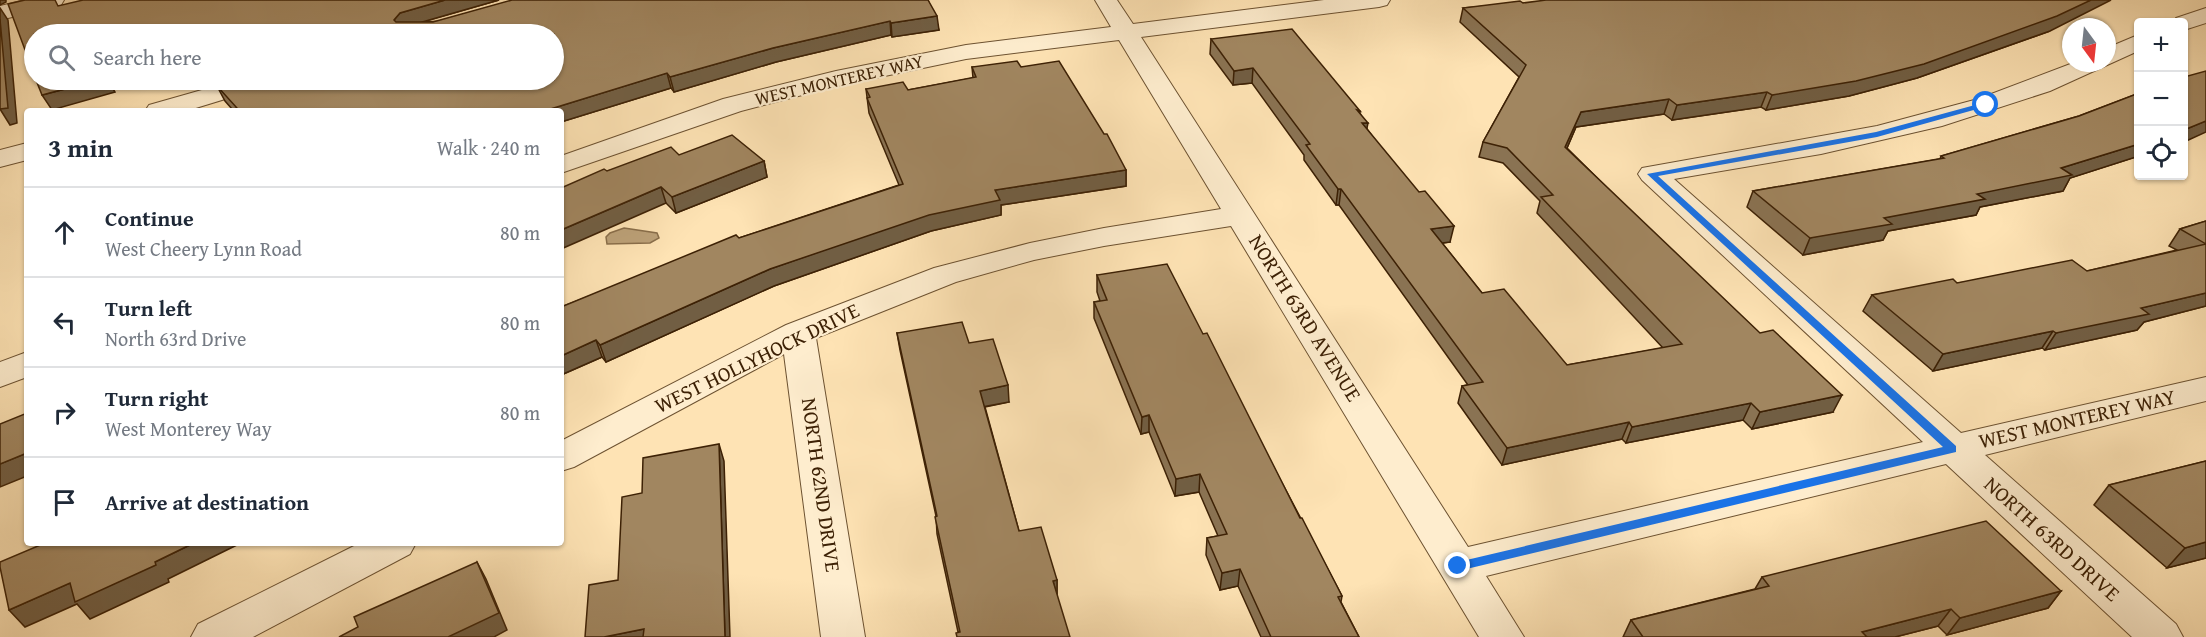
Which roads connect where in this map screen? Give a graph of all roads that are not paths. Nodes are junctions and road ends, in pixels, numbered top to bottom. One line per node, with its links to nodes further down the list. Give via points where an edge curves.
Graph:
1 (52, 0): 4 (street)
2 (1106, 0): 7 (street, NORTH 63RD AVENUE)
3 (1379, 0): 7 (street, WEST MONTEREY WAY)
4 (0, 13)
5 (2206, 15): 6 (street)
6 (2188, 22)
7 (1126, 32): 15 (street, WEST MONTEREY WAY, via 966,52 836,79 732,105); 16 (street, NORTH 63RD AVENUE)
8 (2134, 44): 9 (street)
9 (2116, 53)
10 (2075, 72): 21 (street, NORTH 63RD DRIVE, via 1986,105 1897,129 1652,174)
11 (228, 90): 12 (street)
12 (168, 108)
13 (24, 152): 14 (street)
14 (0, 159)
15 (564, 164)
16 (1241, 215): 17 (street, WEST HOLLYHOCK DRIVE, via 1104,237 977,266); 24 (street, NORTH 63RD AVENUE)
17 (798, 333): 22 (street, WEST HOLLYHOCK DRIVE); 26 (street, NORTH 62ND DRIVE)
18 (24, 365): 19 (street)
19 (0, 375)
20 (2206, 389): 21 (street, WEST MONTEREY WAY)
21 (1952, 449): 24 (street, WEST MONTEREY WAY); 28 (street, NORTH 63RD DRIVE)
22 (564, 455)
23 (390, 546): 25 (street)
24 (1458, 566): 27 (street, NORTH 63RD AVENUE)
25 (213, 637)
26 (843, 637)
27 (1502, 637)
28 (2160, 637)

